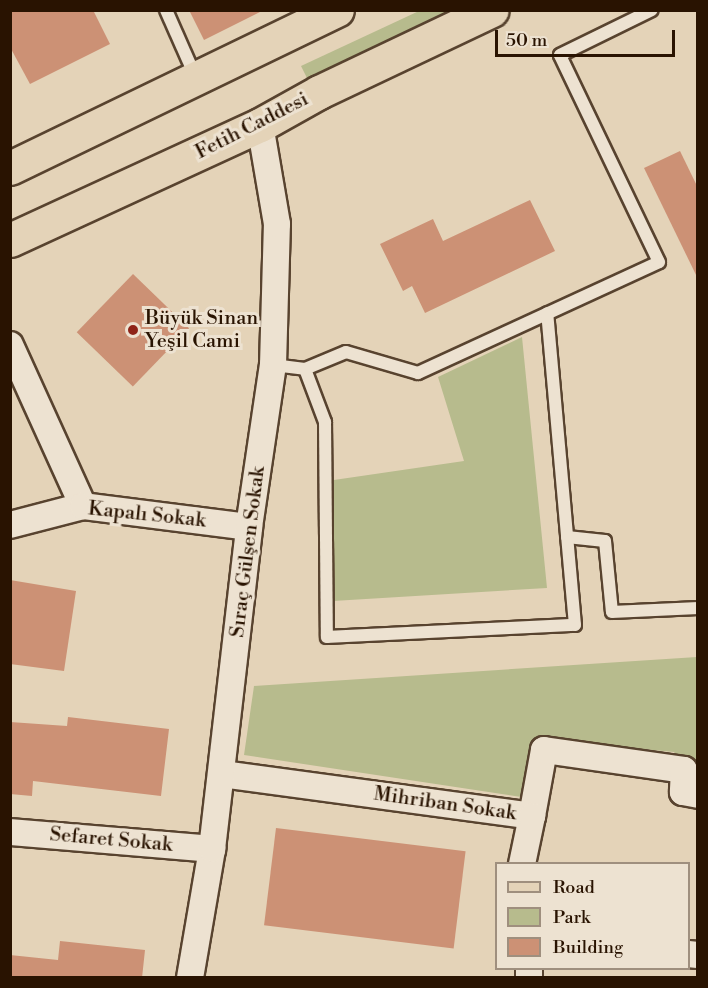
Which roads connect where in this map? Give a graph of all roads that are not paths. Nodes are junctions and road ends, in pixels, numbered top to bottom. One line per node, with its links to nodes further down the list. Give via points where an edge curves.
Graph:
1 (166, 10): 6 (lane)
2 (337, 10): 5 (main road)
3 (492, 10): 7 (main road, Fetih Caddesi, via 319,92)
4 (651, 10): 10 (lane, via 560,56 659,262)
5 (298, 19): 6 (main road)
6 (196, 78): 8 (main road)
7 (260, 126): 9 (main road, Fetih Caddesi); 12 (street, Sıraç Gülşen Sokak, via 277,224)
8 (10, 168)
9 (10, 240)
10 (547, 313): 13 (lane, via 418,373 346,352); 17 (lane)
11 (10, 345): 14 (street)
12 (273, 365): 13 (lane); 16 (street, Sıraç Gülşen Sokak)
13 (305, 369): 17 (lane, via 325,422 327,637 575,626)
14 (82, 506): 15 (street, Kapalı Sokak); 16 (street, Kapalı Sokak)
15 (10, 525)
16 (249, 527): 19 (street, Sıraç Gülşen Sokak)
17 (567, 537): 18 (lane, via 605,541 612,612)
18 (698, 608)
19 (222, 774): 21 (street, Mihriban Sokak); 23 (street, Sıraç Gülşen Sokak)
20 (698, 795): 21 (street, Mihriban Sokak, via 683,792 684,770 544,750)
21 (532, 816): 24 (street)
22 (10, 832): 23 (street, Sefaret Sokak)
23 (212, 849): 25 (street, Sıraç Gülşen Sokak)
24 (522, 862)
25 (190, 978)

